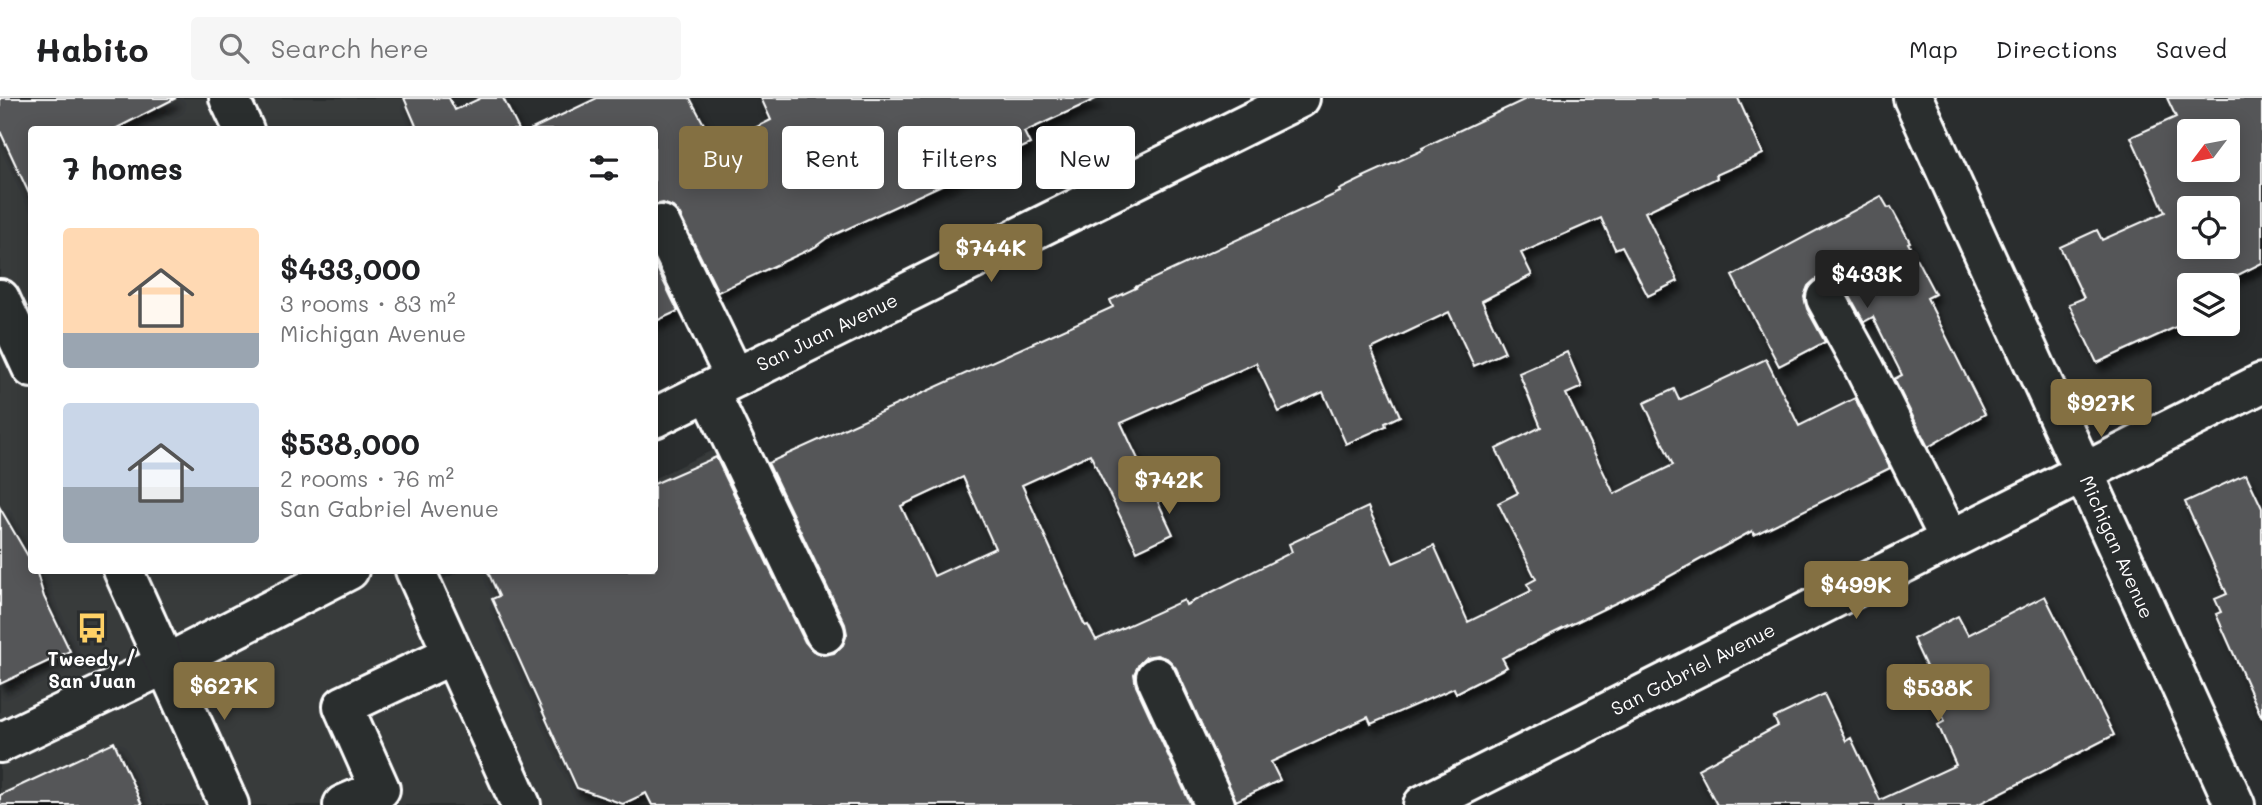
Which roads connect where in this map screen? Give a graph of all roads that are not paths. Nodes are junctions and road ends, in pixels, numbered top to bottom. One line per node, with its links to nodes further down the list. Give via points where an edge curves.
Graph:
1 (229, 98): 4 (street)
2 (1300, 98): 10 (street, San Juan Avenue)
3 (1913, 98): 12 (street, Michigan Avenue)
4 (242, 126)
5 (661, 225): 10 (street)
6 (1826, 298): 13 (street)
7 (0, 299): 8 (street)
8 (28, 359)
9 (2262, 383): 12 (street, San Gabriel Avenue)
10 (722, 384): 11 (street, San Juan Avenue); 17 (street)
11 (658, 416)
12 (2083, 472): 13 (street, San Gabriel Avenue); 27 (street, Michigan Avenue)
13 (1950, 540): 26 (street, San Gabriel Avenue)
14 (125, 574): 19 (street)
15 (341, 574): 19 (street)
16 (417, 574): 18 (street)
17 (825, 633)
18 (453, 654): 23 (street, via 343,706 380,789); 24 (street)
19 (166, 664): 21 (street); 22 (street)
20 (1156, 677): 25 (street)
21 (0, 743)
22 (229, 805)
23 (343, 805)
24 (521, 805)
25 (1215, 805)
26 (1423, 805)
27 (2235, 805)

